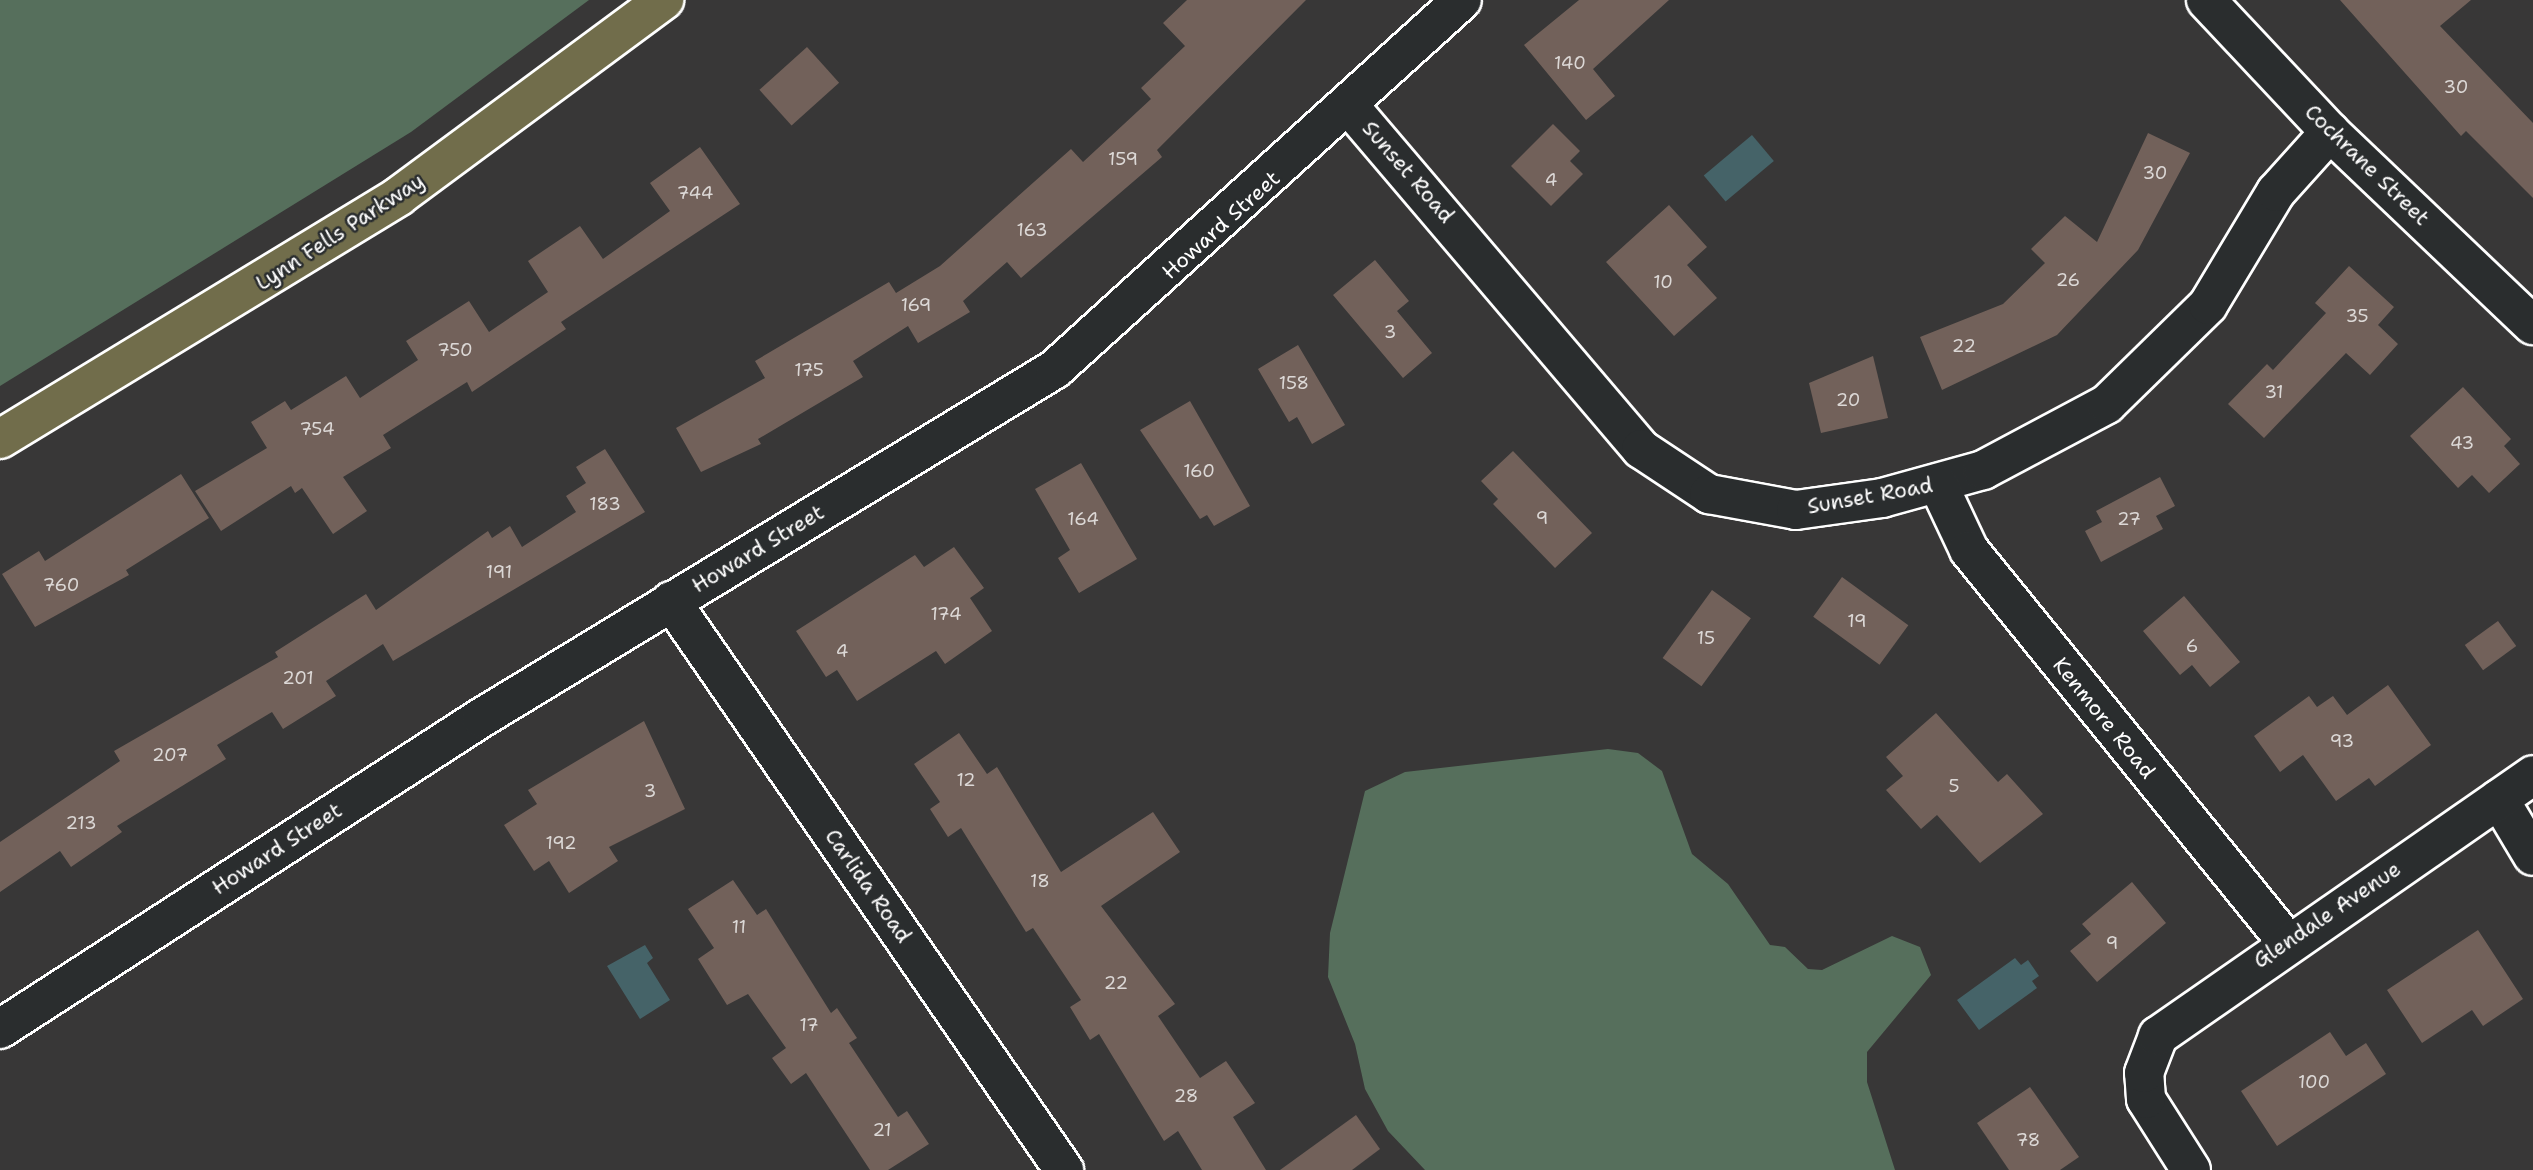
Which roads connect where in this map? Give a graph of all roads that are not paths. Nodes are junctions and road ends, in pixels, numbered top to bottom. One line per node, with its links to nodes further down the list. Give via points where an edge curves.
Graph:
1 (664, 0): 7 (main road, Lynn Fells Parkway, via 399,196)
2 (1462, 0): 4 (street, Howard Street)
3 (2206, 0): 5 (street, Cochrane Street)
4 (1350, 107): 8 (street, Sunset Road, via 1627,434 1673,475 1729,501 1782,509); 9 (street, Howard Street, via 1055,369)
5 (2330, 132): 6 (street, Cochrane Street); 8 (street, Sunset Road, via 2276,192 2222,286 2144,374 2026,452)
6 (2533, 325)
7 (0, 439)
8 (1938, 484): 13 (street, Kenmore Road, via 1969,551)
9 (671, 601): 14 (street, Howard Street); 15 (street, Carlida Road)
10 (2533, 775): 11 (street, Glendale Avenue)
11 (2499, 799): 12 (street); 13 (street, Glendale Avenue)
12 (2533, 856)
13 (2287, 942): 16 (street, Glendale Avenue, via 2166,1026 2144,1073 2151,1112)
14 (0, 1028)
15 (1065, 1170)
16 (2191, 1170)

